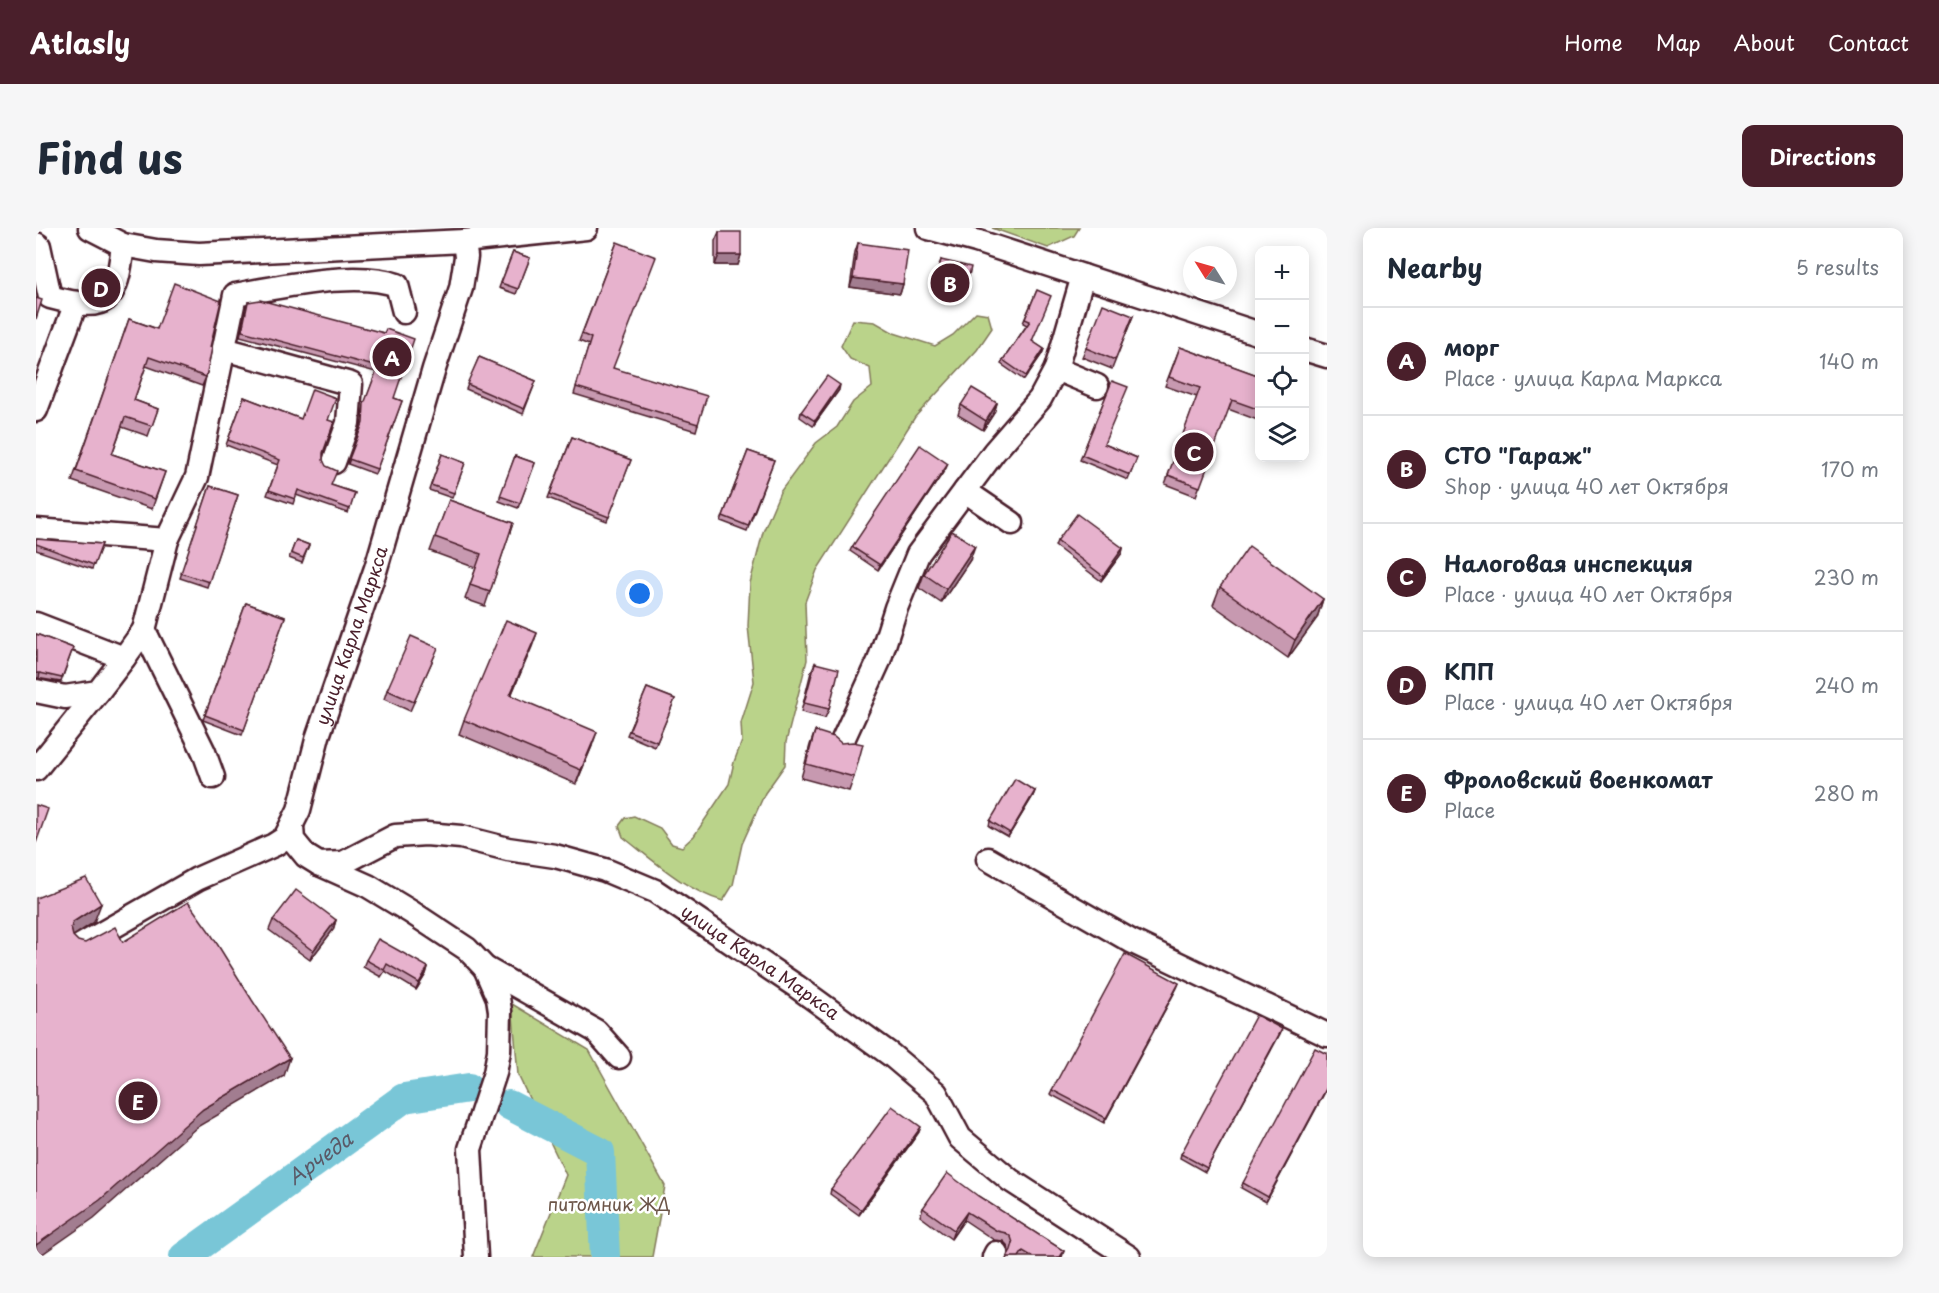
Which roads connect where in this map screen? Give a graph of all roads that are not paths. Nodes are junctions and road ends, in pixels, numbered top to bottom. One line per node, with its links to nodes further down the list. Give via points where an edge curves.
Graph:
1 (90, 228): 6 (street)
2 (586, 228): 4 (street)
3 (928, 228): 7 (street)
4 (464, 241): 6 (street, via 199,254); 31 (street, улица Карла Маркса, via 466,257 461,288)
5 (36, 244): 8 (street)
6 (123, 245): 9 (street, via 115,287 109,297 98,304)
7 (1083, 276): 11 (street); 15 (street)
8 (43, 296): 9 (street)
9 (76, 303): 17 (street)
10 (404, 312): 12 (street, via 397,285 382,279 281,286 235,295)
11 (1255, 332)
12 (224, 349): 18 (street, via 351,384 348,423); 22 (street, via 197,477)
13 (1309, 350): 14 (street)
14 (1327, 356)
15 (1056, 369): 16 (street); 19 (street, via 1040,399)
16 (1097, 386)
17 (36, 410)
18 (334, 462)
19 (965, 491): 20 (street); 28 (street, via 918,554 879,661)
20 (1012, 522)
21 (36, 530): 22 (street)
22 (167, 540): 24 (street)
23 (36, 624): 25 (street)
24 (144, 630): 25 (street); 30 (street)
25 (124, 658): 27 (street)
26 (36, 691): 27 (street, via 65,697)
27 (98, 692): 29 (street)
28 (841, 744)
29 (36, 769)
30 (213, 777)
31 (292, 827): 33 (street, via 293,840); 34 (street, улица Карла Маркса, via 274,845 197,879)
32 (988, 859): 36 (street, via 1131,941)
33 (319, 864): 35 (street, via 368,886 411,912 467,949); 39 (street, улица Карла Маркса, via 344,863 395,836 426,834 555,856 605,870 655,891 891,1055 936,1093 960,1138 1010,1180)
34 (78, 947)
35 (485, 968): 37 (street, via 596,1031); 38 (street, via 498,998 499,1051 470,1149)
36 (1327, 1035)
37 (619, 1057)
38 (476, 1257)
39 (1130, 1257)

